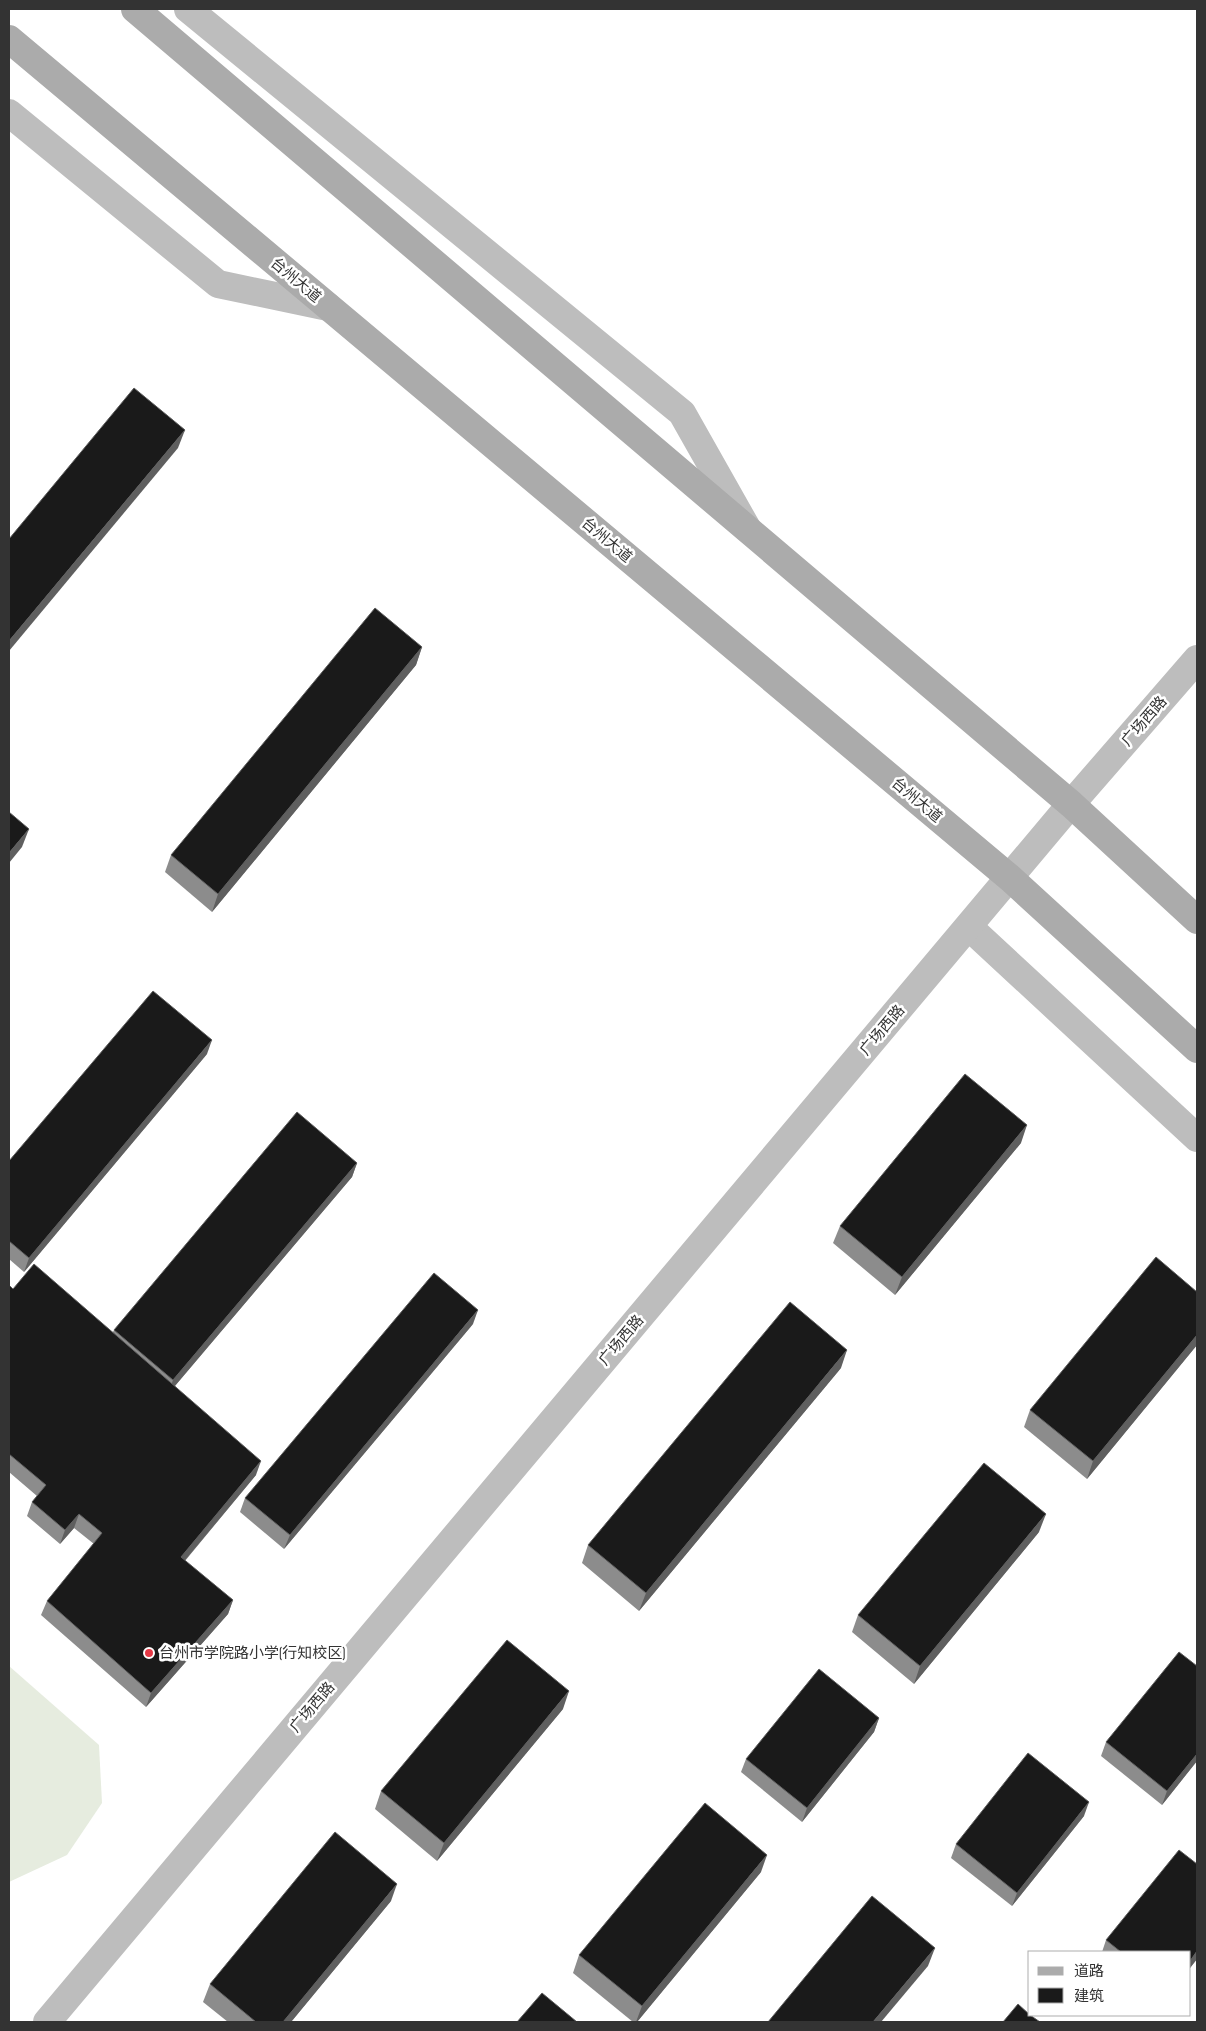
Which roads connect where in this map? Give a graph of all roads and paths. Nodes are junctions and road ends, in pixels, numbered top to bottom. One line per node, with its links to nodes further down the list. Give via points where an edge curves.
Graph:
1 (136, 9): 6 (main road)
2 (188, 9): 6 (main road, via 682,413)
3 (9, 39): 5 (main road, 台州大道)
4 (9, 113): 5 (main road, via 218,284)
5 (328, 307): 9 (main road, 台州大道)
6 (748, 529): 8 (main road)
7 (1197, 659): 8 (main road, 广场西路)
8 (1072, 804): 9 (main road, 广场西路); 10 (main road)
9 (1010, 878): 11 (main road, 广场西路); 12 (main road, 台州大道)
10 (1197, 920)
11 (969, 927): 13 (main road); 14 (main road, 广场西路)
12 (1197, 1050)
13 (1197, 1138)
14 (47, 2022)

